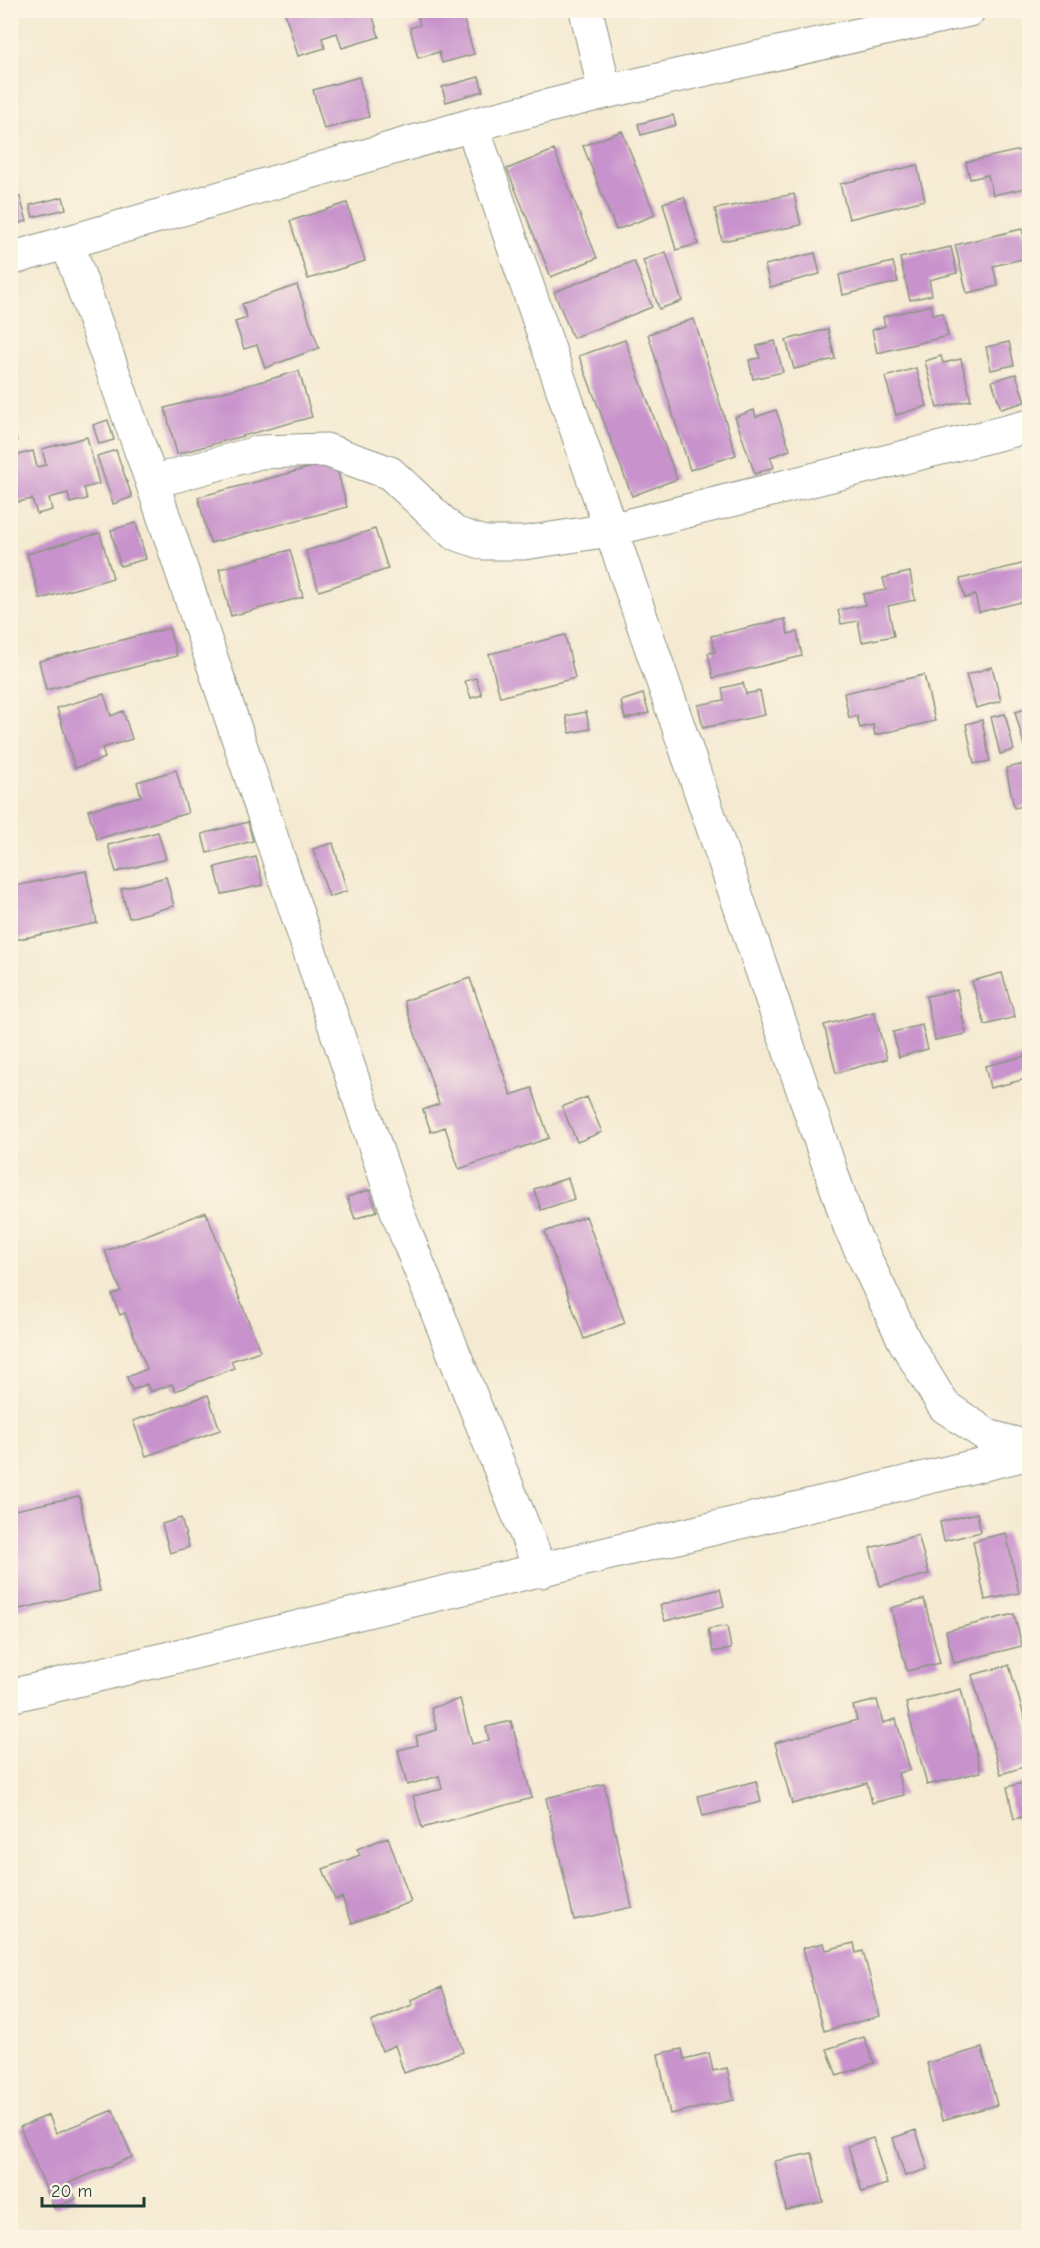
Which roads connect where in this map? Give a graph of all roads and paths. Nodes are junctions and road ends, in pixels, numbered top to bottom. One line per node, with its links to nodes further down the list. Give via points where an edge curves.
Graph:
1 (586, 10): 3 (street)
2 (969, 10): 3 (street)
3 (605, 92): 4 (street)
4 (472, 125): 5 (street); 9 (street)
5 (68, 242): 6 (street); 8 (street)
6 (10, 259)
7 (1029, 426): 9 (street)
8 (152, 482): 9 (street, via 260,452 326,450 390,473 454,533 484,543 524,543); 12 (street, via 398,1214)
9 (610, 530): 10 (street, via 850,1227 905,1342 944,1406 988,1436)
10 (1029, 1448)
11 (1029, 1453): 12 (street)
12 (541, 1571): 13 (street)
13 (10, 1696)

